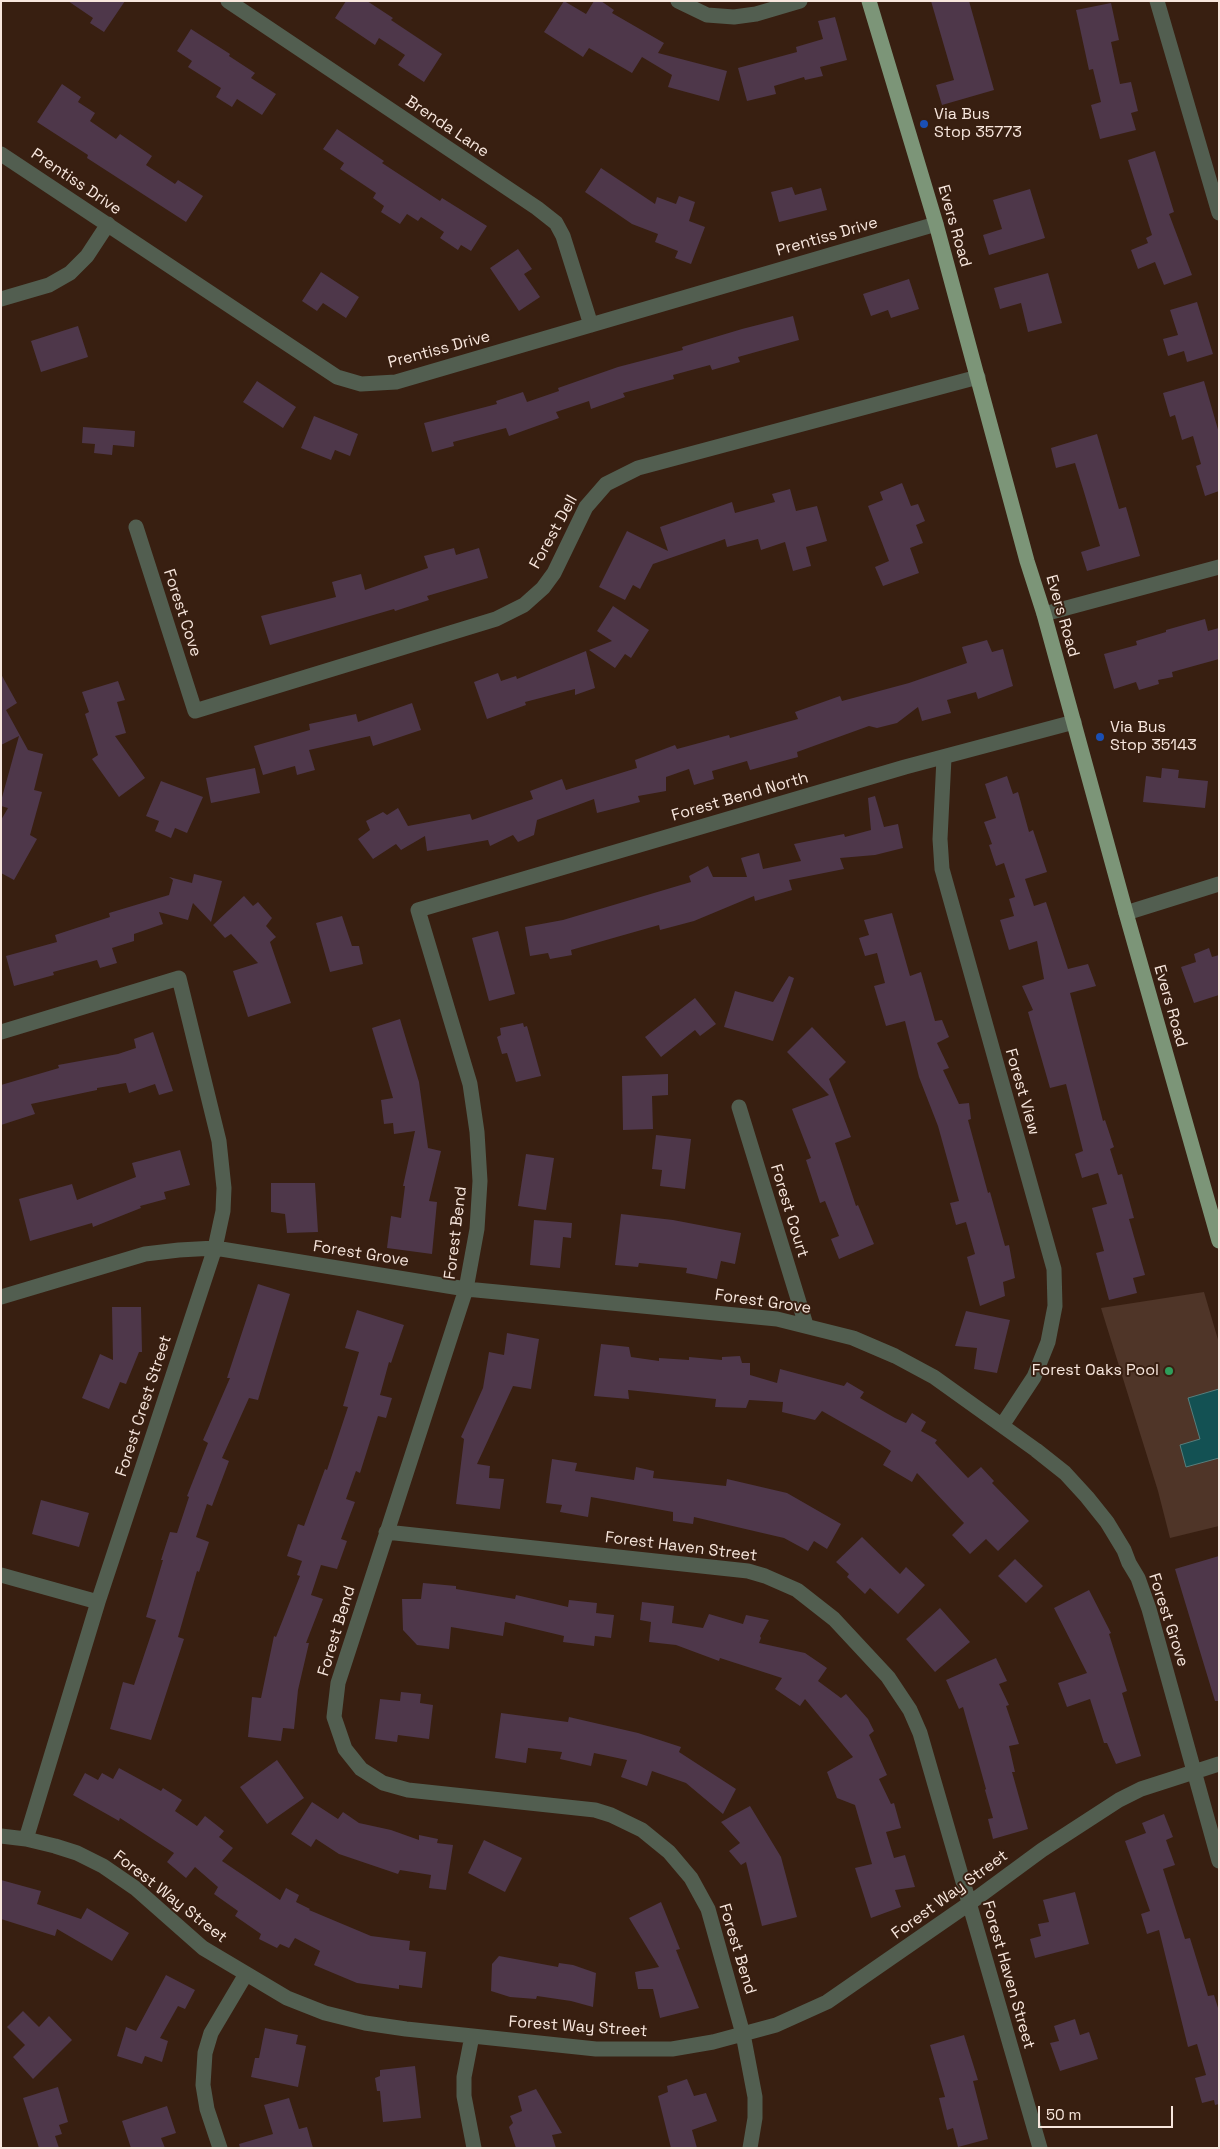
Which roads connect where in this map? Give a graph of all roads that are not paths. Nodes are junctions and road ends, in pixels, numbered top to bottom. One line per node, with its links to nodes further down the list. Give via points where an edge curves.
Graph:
1 (228, 1): 11 (street, Brenda Lane, via 556,222)
2 (678, 1): 3 (street, via 707,15 734,17)
3 (800, 1)
4 (869, 1): 9 (main road, Evers Road)
5 (1157, 1): 7 (street)
6 (1, 154): 8 (street, Prentiss Drive)
7 (1219, 213)
8 (108, 224): 10 (street, via 87,256 70,273 49,285); 11 (street, Prentiss Drive, via 337,377 361,384 396,382)
9 (936, 224): 11 (street, Prentiss Drive); 12 (main road, Evers Road)
10 (1, 299)
11 (591, 325)
12 (978, 377): 15 (main road, Evers Road); 16 (street, Forest Dell, via 638,468 606,484 586,506 554,573 524,605 496,619)
13 (136, 527): 16 (street, Forest Cove)
14 (1219, 566): 15 (street)
15 (1044, 614): 17 (main road, Evers Road)
16 (195, 711)
17 (1074, 722): 18 (street, Forest Bend North); 21 (main road, Evers Road)
18 (944, 758): 20 (street, Forest Bend North); 29 (street, Forest View, via 940,839 942,869 1054,1269 1055,1306 1048,1342 1034,1377)
19 (1219, 884): 21 (street)
20 (418, 910): 26 (street, Forest Bend, via 470,1084 478,1132 477,1229)
21 (1126, 913): 24 (main road, Evers Road)
22 (1, 1032): 25 (street, Forest Crest Street, via 179,978 220,1141 223,1211)
23 (739, 1107): 28 (street, Forest Court)
24 (1219, 1241)
25 (215, 1248): 26 (street, Forest Grove); 27 (street, Forest Grove, via 145,1254); 32 (street, Forest Crest Street)
26 (466, 1288): 28 (street, Forest Grove, via 777,1319); 30 (street, Forest Bend)
27 (1, 1297)
28 (806, 1325): 29 (street, Forest Grove, via 853,1338 895,1356 934,1377)
29 (1003, 1424): 34 (street, Forest Grove, via 1065,1474 1097,1509 1124,1550 1149,1609)
30 (386, 1532): 38 (street, Forest Haven Street, via 730,1568 765,1576 797,1590 834,1619 888,1677 910,1710 920,1733); 40 (street, Forest Bend, via 338,1683 334,1717 345,1750 361,1769 383,1783 400,1788 595,1810 642,1830 681,1864 708,1909)
31 (1, 1575): 32 (street)
32 (98, 1602): 36 (street, Forest Crest Street)
33 (1219, 1764): 34 (street, Forest Way Street)
34 (1193, 1772): 37 (street, Forest Grove); 38 (street, Forest Way Street, via 1141,1789 1119,1800 1042,1850)
35 (1, 1836): 36 (street, Forest Way Street)
36 (26, 1839): 39 (street, Forest Way Street, via 76,1853 103,1866 135,1888 204,1948)
37 (1219, 1862)
38 (970, 1903): 40 (street, Forest Way Street, via 827,2002 776,2025); 45 (street, Forest Haven Street)
39 (246, 1974): 41 (street, Forest Way Street, via 287,1998 325,2013 389,2027); 42 (street, via 211,2033 205,2053 203,2085)
40 (744, 2034): 41 (street, Forest Way Street, via 672,2049 636,2050); 44 (street, Forest Bend, via 755,2098)
41 (472, 2036): 43 (street, via 464,2077 464,2096)
42 (220, 2148)
43 (474, 2148)
44 (750, 2148)
45 (1040, 2148)

